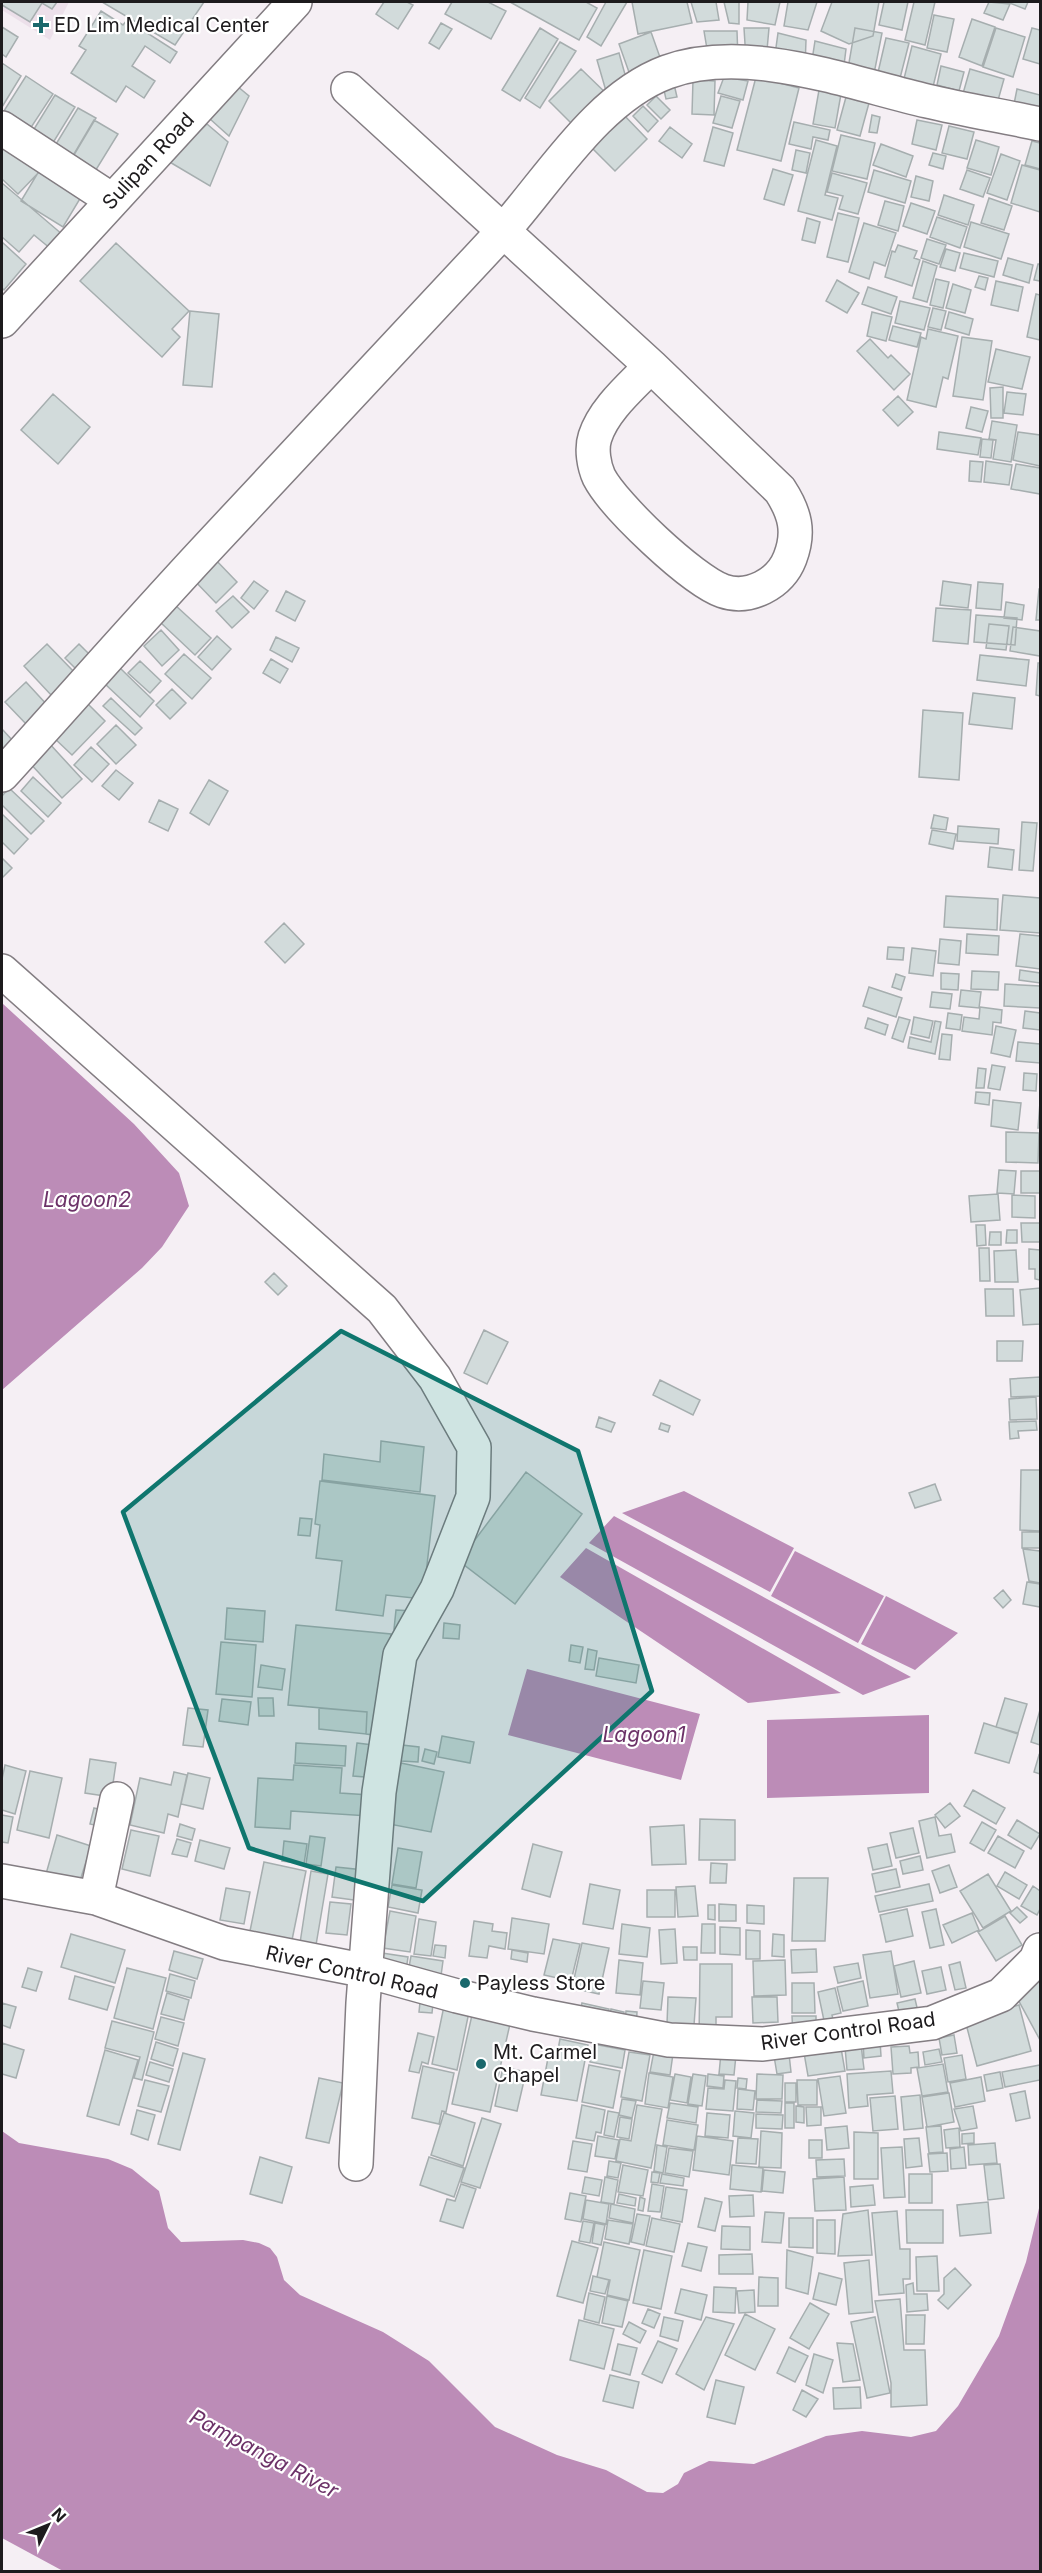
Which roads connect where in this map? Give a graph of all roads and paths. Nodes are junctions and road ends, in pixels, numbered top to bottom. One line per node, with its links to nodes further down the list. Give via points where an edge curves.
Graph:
1 (296, 2): 5 (street, Sulipan Road)
2 (348, 89): 6 (street)
3 (1041, 124): 6 (street, via 789,68 754,64 692,66 649,81 610,109)
4 (2, 128): 5 (street)
5 (112, 200): 7 (street, Sulipan Road)
6 (504, 231): 8 (street); 9 (street, via 209,546)
7 (2, 321)
8 (651, 366): 8 (street, via 602,421 594,438 593,458 599,476 615,499 703,580 723,591 742,594 759,590 776,580 788,564 795,544 796,525 789,504 764,472)
9 (2, 776)
10 (2, 971): 15 (street, via 382,1309 435,1378 474,1447 473,1497 437,1589 400,1654 379,1792)
11 (117, 1799): 13 (street)
12 (2, 1881): 13 (street, River Control Road)
13 (96, 1898): 15 (street, River Control Road, via 224,1943)
14 (1041, 1950): 15 (street, River Control Road, via 1001,1995 932,2023 763,2044 669,2040 600,2028)
15 (367, 1971): 16 (street)
16 (356, 2164)

